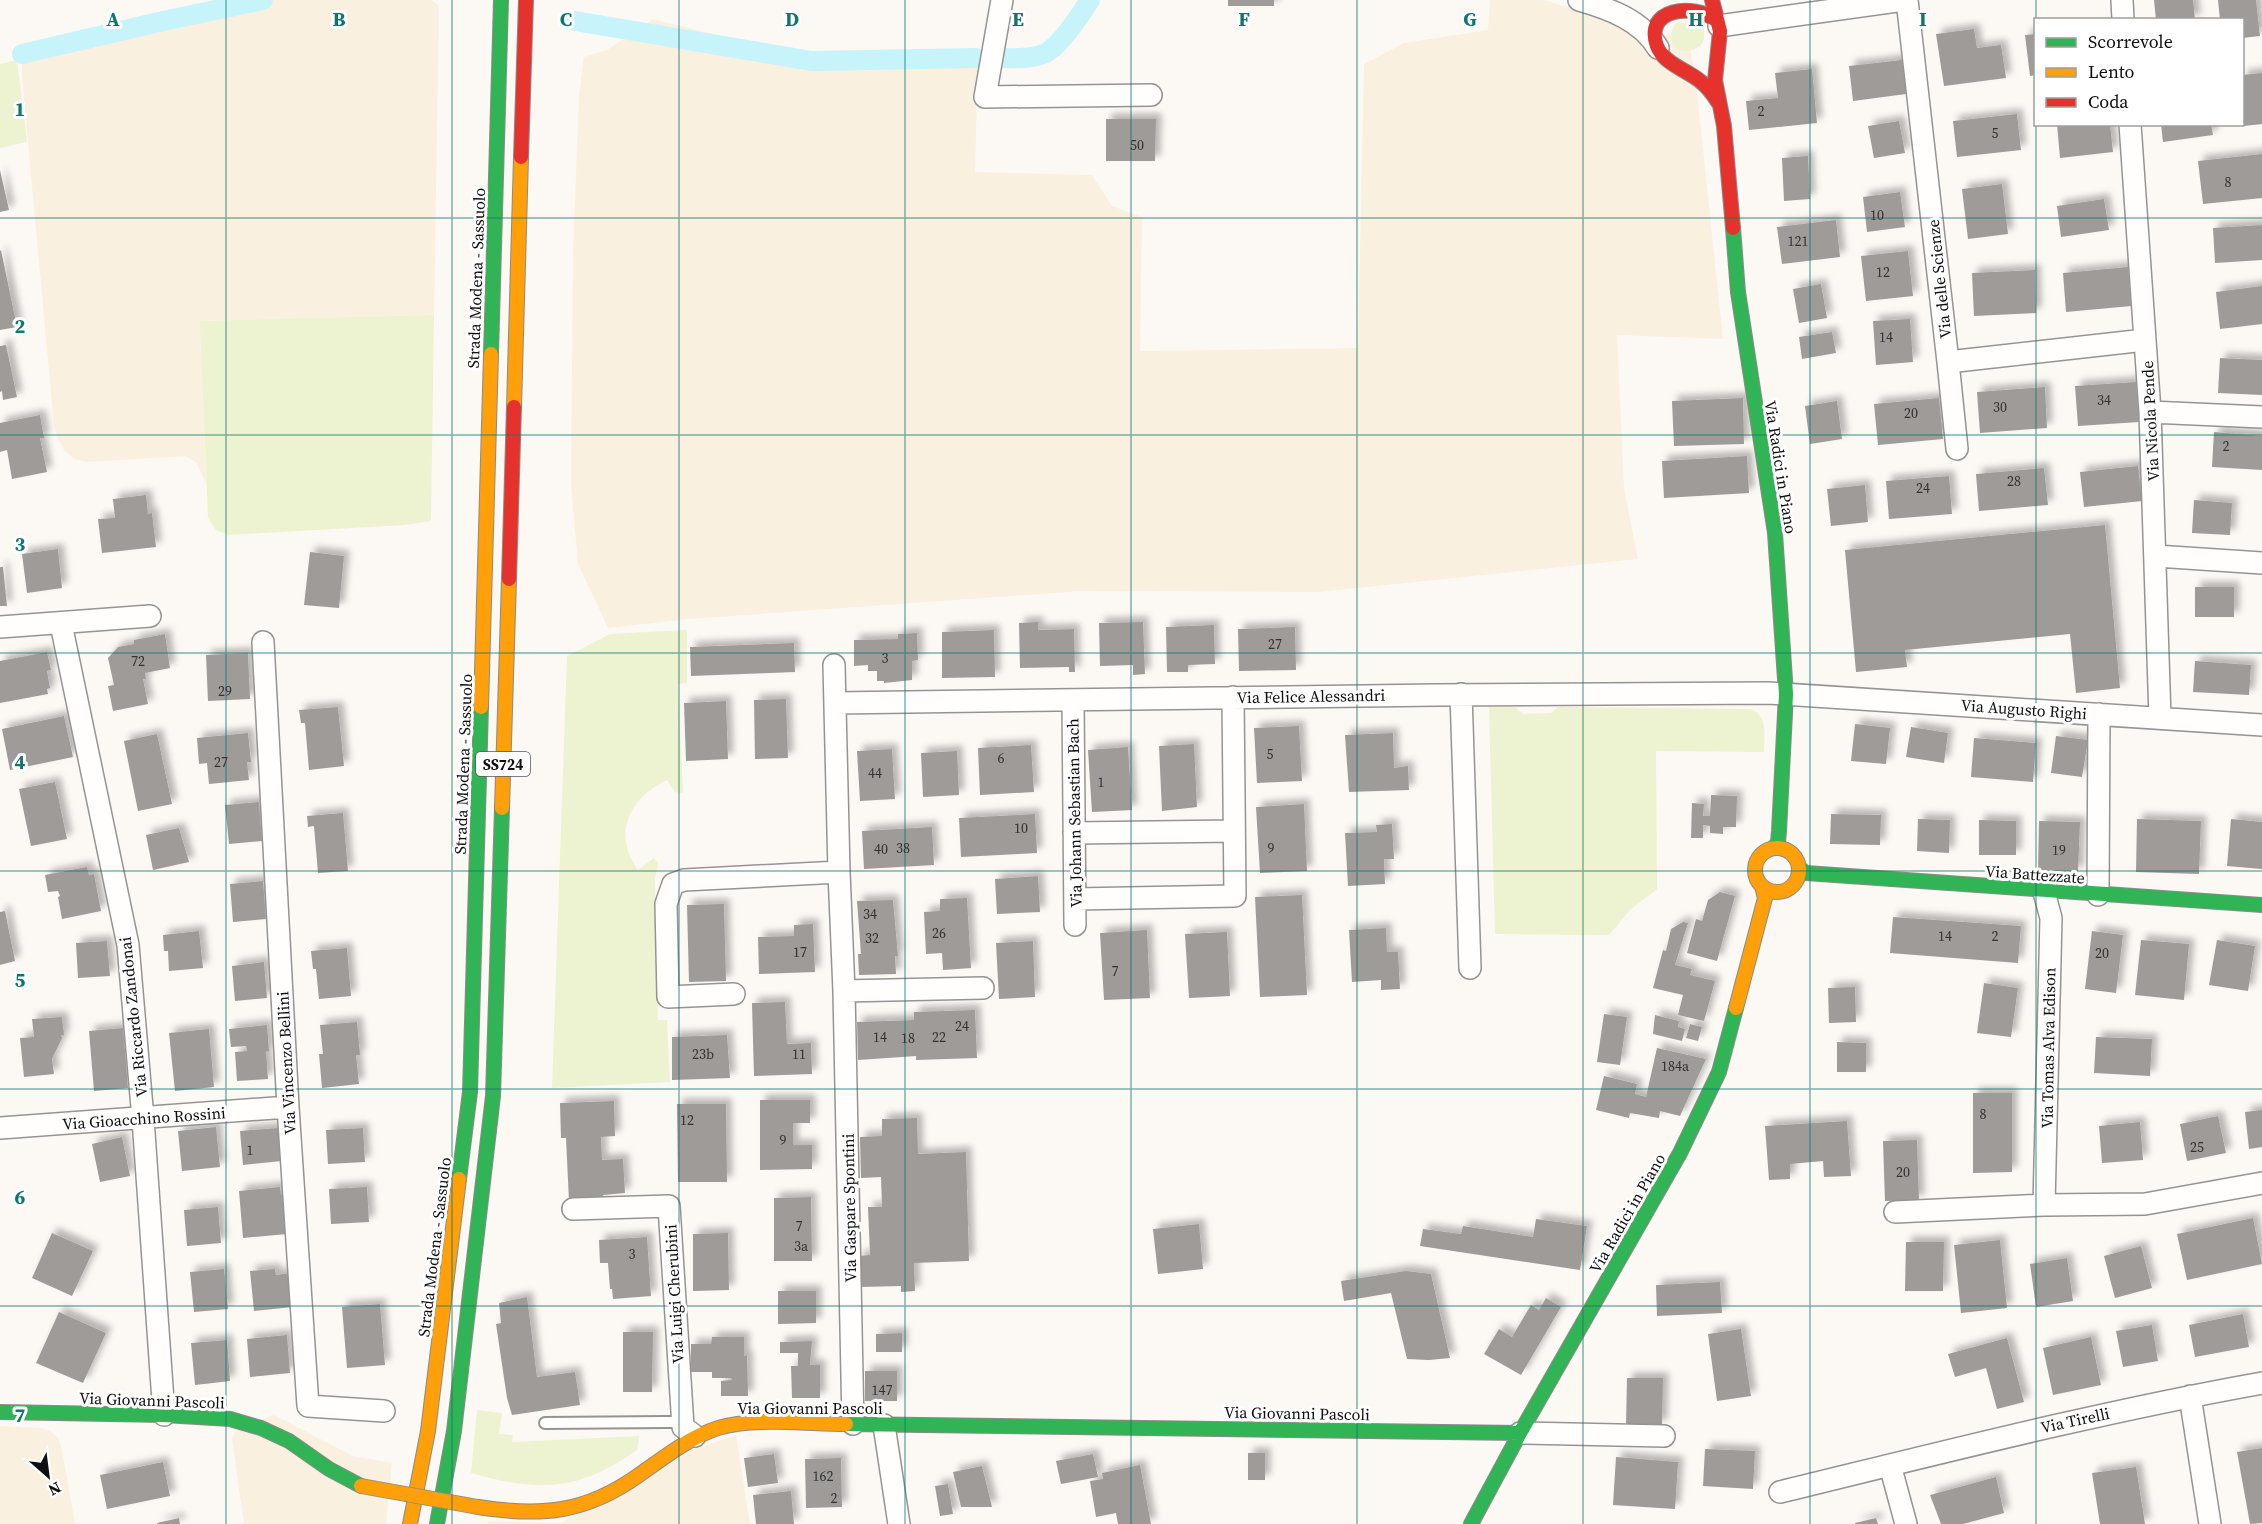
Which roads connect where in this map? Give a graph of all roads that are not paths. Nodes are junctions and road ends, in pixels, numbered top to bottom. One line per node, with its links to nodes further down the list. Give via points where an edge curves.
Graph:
1 (501, 0): 70 (main road, Strada Modena - Sassuolo, via 470,1092 428,1431)
2 (526, 0): 71 (main road, SS724, via 493,1096 454,1431)
3 (1002, 0): 12 (street, via 985,97)
4 (1712, 0): 10 (main road, Via Radici in Piano)
5 (1905, 0): 10 (street); 16 (street, Via delle Scienze)
6 (2122, 0): 9 (street)
7 (1588, 3): 8 (street, via 1648,14); 11 (street, via 1639,26)
8 (1678, 4): 10 (main road, via 1709,10); 11 (main road, via 1661,15 1656,29 1655,37)
9 (2123, 18)
10 (1718, 30): 11 (main road, via 1715,52 1700,64 1689,67); 13 (main road, Via Radici in Piano, via 1714,71)
11 (1666, 56): 13 (main road, Via Radici in Piano, via 1703,82)
12 (1151, 95)
13 (1718, 102): 28 (main road, Via Radici in Piano, via 1724,126 1738,292 1775,534)
14 (2130, 126): 15 (street, Via Nicola Pende)
15 (2145, 340): 16 (street, Via delle Scienze); 17 (street, Via Nicola Pende)
16 (1948, 362): 19 (street)
17 (2150, 412): 18 (street); 20 (street, Via Nicola Pende)
18 (2262, 417)
19 (1957, 449)
20 (2156, 556): 21 (street); 33 (street, Via Nicola Pende)
21 (2262, 563)
22 (150, 616): 23 (street)
23 (61, 624): 24 (street); 51 (street, Via Riccardo Zandonai, via 128,945)
24 (0, 627)
25 (263, 642): 50 (street, Via Vincenzo Bellini)
26 (834, 665): 31 (street, Via Gaspare Spontini)
27 (1461, 694): 28 (street, Via Felice Alessandri); 29 (street, Via Felice Alessandri); 46 (street)
28 (1786, 694): 32 (street, Via Augusto Righi); 37 (main road, Via Radici in Piano)
29 (1233, 697): 30 (street, Via Felice Alessandri); 35 (street)
30 (1072, 700): 31 (street, Via Felice Alessandri); 36 (street, Via Johann Sebastian Bach)
31 (835, 703): 38 (street, Via Gaspare Spontini)
32 (2099, 714): 33 (street, Via Augusto Righi); 42 (street)
33 (2160, 718): 34 (street, Via Augusto Righi)
34 (2262, 725)
35 (1234, 831): 36 (street); 43 (street, via 1234,896)
36 (1074, 833): 43 (street, Via Johann Sebastian Bach)
37 (1779, 846): 39 (main road, via 1794,855); 40 (main road, Via Radici in Piano, via 1760,856 1755,866 1756,876)
38 (839, 872): 48 (street, Via Gaspare Spontini); 49 (street, via 684,880 672,884 666,904 668,997)
39 (1801, 873): 40 (main road, via 1788,889); 41 (main road, Via Battezzate)
40 (1767, 892): 66 (main road, Via Radici in Piano, via 1719,1072 1680,1153)
41 (2044, 892): 42 (main road, Via Battezzate); 54 (street, Via Tomas Alva Edison, via 2051,918)
42 (2098, 896): 44 (main road, Via Battezzate)
43 (1075, 899): 45 (street, Via Johann Sebastian Bach)
44 (2262, 905)
45 (1076, 925)
46 (1470, 968)
47 (983, 988): 48 (street)
48 (844, 991): 63 (street, Via Gaspare Spontini)
49 (734, 994)
50 (288, 1107): 51 (street, Via Gioacchino Rossini); 59 (street, Via Vincenzo Bellini, via 308,1406)
51 (143, 1119): 52 (street, Via Gioacchino Rossini); 61 (street, Via Riccardo Zandonai)
52 (0, 1128)
53 (2262, 1182): 54 (street, via 2145,1204)
54 (2044, 1205): 56 (street)
55 (573, 1209): 65 (street, Via Luigi Cherubini, via 669,1206)
56 (1895, 1212)
57 (2262, 1383): 58 (street, Via Tirelli)
58 (2190, 1396): 68 (street, Via Tirelli, via 2037,1428); 75 (street)
59 (384, 1411)
60 (0, 1413): 61 (main road, Via Giovanni Pascoli)
61 (164, 1415): 65 (main road, Via Giovanni Pascoli, bridge, via 231,1419 261,1428 361,1486 507,1512 537,1513 570,1509 609,1495 674,1448)
62 (545, 1423): 65 (lane, via 674,1422)
63 (853, 1424): 64 (main road, Via Giovanni Pascoli); 65 (main road, Via Giovanni Pascoli, via 741,1423)
64 (884, 1425): 66 (main road, Via Giovanni Pascoli); 72 (street)
65 (689, 1432)
66 (1520, 1432): 67 (street); 73 (main road, Via Radici in Piano)
67 (1664, 1436)
68 (1890, 1465): 69 (street, Via Tirelli); 74 (street)
69 (1780, 1492)
70 (410, 1524)
71 (437, 1524)
72 (899, 1524)
73 (1471, 1524)
74 (1906, 1524)
75 (2210, 1524)

